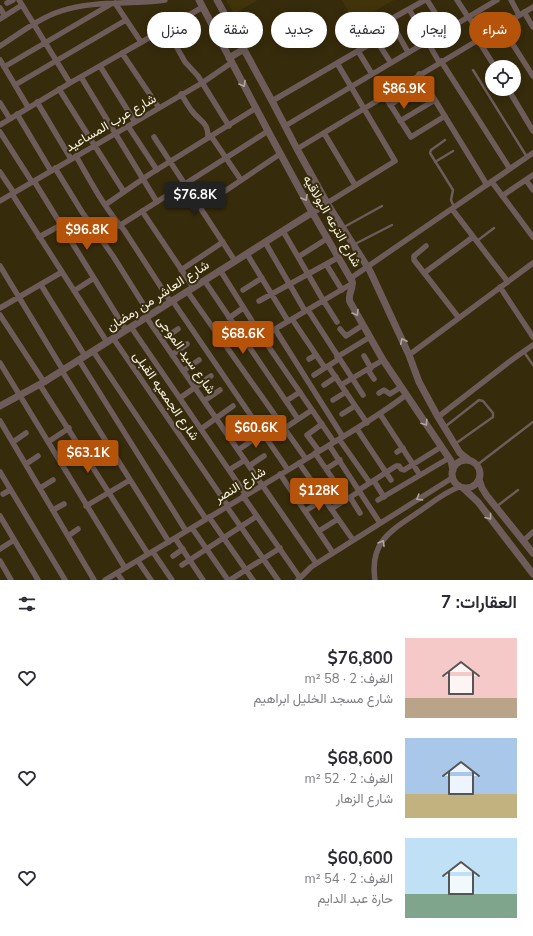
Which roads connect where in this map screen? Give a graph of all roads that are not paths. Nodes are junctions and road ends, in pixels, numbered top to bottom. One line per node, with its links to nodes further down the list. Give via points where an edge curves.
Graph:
1 (165, 0): 10 (street)
2 (199, 0): 12 (street, شارع الترعه البولاقيه)
3 (217, 0): 41 (street, شارع الترعه البولاقيه)
4 (426, 0): 15 (street); 18 (street)
5 (457, 0): 22 (street)
6 (483, 0): 11 (street)
7 (497, 0): 11 (street)
8 (511, 0): 19 (street)
9 (22, 2): 23 (street); 26 (street)
10 (114, 2): 24 (street); 26 (street, via 74,7); 31 (street)
11 (487, 6): 22 (street)
12 (203, 7): 16 (street); 48 (street, شارع الترعه البولاقيه)
13 (533, 7): 20 (street)
14 (0, 8): 23 (street)
15 (409, 9): 17 (street); 21 (street)
16 (194, 12)
17 (411, 12)
18 (434, 12)
19 (520, 12)
20 (521, 14): 27 (street)
21 (399, 15)
22 (468, 17): 25 (street)
23 (2, 18)
24 (126, 20): 30 (street); 47 (street)
25 (461, 21)
26 (34, 24): 31 (street); 33 (street)
27 (533, 27)
28 (399, 35): 43 (street)
29 (147, 39): 30 (street)
30 (141, 42): 44 (street)
31 (45, 43): 47 (street); 53 (street)
32 (469, 45): 49 (street)
33 (0, 46)
34 (177, 48): 60 (street)
35 (363, 48): 42 (street)
36 (381, 48): 50 (street)
37 (415, 48): 43 (street)
38 (431, 48): 49 (street)
39 (485, 48): 46 (street)
40 (515, 48): 57 (street)
41 (244, 49): 48 (street); 69 (street, شارع الترعه البولاقيه)
42 (358, 51): 51 (street); 55 (street)
43 (408, 52): 50 (street)
44 (122, 53): 52 (street); 74 (street)
45 (0, 60): 53 (street)
46 (491, 60)
47 (56, 61): 59 (street); 62 (street)
48 (230, 61): 60 (street, شارع عرب المساعيد); 75 (street, شارع الترعه البولاقيه, one-way to 75)
49 (440, 62): 56 (street); 104 (street)
50 (391, 63): 55 (street)
51 (337, 64): 63 (street); 69 (street)
52 (100, 66): 58 (street); 81 (street)
53 (4, 67): 62 (street)
54 (472, 70): 101 (lane)
55 (372, 74): 63 (street)
56 (419, 74): 61 (street); 66 (street)
57 (533, 76)
58 (81, 77): 59 (street); 89 (street)
59 (70, 83): 64 (street)
60 (202, 83): 65 (street, شارع عرب المساعيد); 84 (street)
61 (425, 83): 68 (street); 72 (street)
62 (15, 85): 73 (street)
63 (351, 86): 76 (street); 85 (street)
64 (59, 90): 70 (street); 94 (street)
65 (181, 94): 74 (street, شارع عرب المساعيد); 92 (street, via 193,113 205,123)
66 (384, 95): 72 (street); 76 (street)
67 (512, 96): 86 (street)
68 (435, 100): 78 (street); 80 (street)
69 (272, 101): 85 (street, شارع الترعه البولاقيه)
70 (37, 102): 73 (street); 99 (street)
71 (0, 103): 79 (street)
72 (390, 105): 80 (street)
73 (28, 108): 77 (street)
74 (159, 108): 81 (street, شارع عرب المساعيد)
75 (256, 108): 84 (street); 87 (street, شارع الترعه البولاقيه)
76 (364, 109): 90 (street); 115 (street, via 395,161)
77 (17, 114): 79 (street); 105 (street, شارع سيد الموجى)
78 (445, 116): 80 (street, via 411,137); 114 (street)
79 (10, 119): 82 (street)
80 (400, 121)
81 (135, 122): 83 (street, شارع عرب المساعيد)
82 (0, 125)
83 (128, 126): 89 (street, شارع عرب المساعيد); 106 (street)
84 (229, 126): 92 (street)
85 (285, 126): 95 (street, شارع الترعه البولاقيه)
86 (533, 130)
87 (268, 131): 98 (street, شارع الترعه البولاقيه); 100 (street)
88 (0, 132): 112 (street)
89 (115, 133): 94 (street, شارع عرب المساعيد); 109 (street)
90 (324, 133): 95 (street); 115 (street)
91 (154, 137): 102 (street)
92 (210, 137): 100 (street); 102 (street)
93 (445, 140): 103 (lane, via 430,151)
94 (94, 145): 99 (street, شارع عرب المساعيد); 117 (street)
95 (297, 149): 122 (street, شارع الترعه البولاقيه)
96 (453, 151): 103 (lane)
97 (533, 153): 101 (street)
98 (280, 154): 110 (street); 128 (street, شارع الترعه البولاقيه, one-way to 128)
99 (73, 158): 105 (street, شارع عرب المساعيد); 123 (street)
100 (226, 158): 110 (street); 113 (street)
101 (527, 158): 104 (street)
102 (170, 162): 106 (street); 113 (street)
103 (435, 162): 126 (lane, via 453,190)
104 (510, 169): 114 (street)
105 (53, 170): 112 (street, شارع عرب المساعيد); 177 (street, شارع سيد الموجى, via 113,256)
106 (157, 170): 109 (street)
107 (0, 172): 118 (street, شارع الجمعيه القبلى)
108 (533, 175): 111 (street)
109 (143, 180): 117 (street); 121 (street)
110 (241, 180): 125 (street)
111 (526, 180): 116 (street); 119 (street)
112 (33, 182): 118 (street, شارع عرب المساعيد); 129 (street)
113 (185, 184): 121 (street); 125 (street)
114 (489, 184): 119 (street); 126 (street)
115 (355, 185): 122 (street)
116 (533, 190)
117 (124, 192): 123 (street)
118 (12, 193): 120 (street, شارع عرب المساعيد); 135 (street, شارع الجمعيه القبلى)
119 (502, 196): 136 (street)
120 (0, 201)
121 (157, 202): 127 (street)
122 (327, 203): 128 (street, شارع العاشر من رمضان); 132 (street, شارع الترعه البولاقيه)
123 (105, 205): 131 (street)
124 (382, 206): 132 (lane)
125 (200, 208): 139 (street)
126 (453, 208): 138 (street); 150 (street)
127 (142, 211): 131 (street); 151 (street)
128 (312, 212): 134 (street, شارع العاشر من رمضان); 137 (street, شارع الترعه البولاقيه)
129 (61, 225): 135 (street); 156 (street)
130 (392, 225): 141 (lane)
131 (119, 226): 171 (street)
132 (342, 227): 141 (street, شارع الترعه البولاقيه)
133 (494, 228): 138 (lane)
134 (283, 230): 140 (street, شارع العاشر من رمضان); 145 (street)
135 (40, 237): 153 (street, شارع الجمعيه القبلى)
136 (533, 237)
137 (328, 238): 144 (street, شارع الترعه البولاقيه); 145 (street)
138 (475, 239): 154 (street); 160 (street)
139 (223, 242): 146 (street); 151 (street)
140 (265, 242): 143 (street, شارع العاشر من رمضان); 161 (street)
141 (353, 244): 150 (street, شارع الترعه البولاقيه)
142 (426, 246): 154 (street, via 413,258)
143 (247, 254): 146 (street, شارع العاشر من رمضان); 157 (street)
144 (339, 256): 148 (street); 159 (street, شارع الترعه البولاقيه)
145 (298, 257): 155 (street)
146 (235, 261): 152 (street, شارع العاشر من رمضان)
147 (533, 263): 160 (street)
148 (326, 264): 155 (street); 166 (street)
149 (0, 266): 169 (street)
150 (368, 268): 159 (street); 199 (street, شارع الترعه البولاقيه, one-way to 150)
151 (181, 270): 164 (street)
152 (220, 270): 158 (street, شارع العاشر من رمضان); 174 (street)
153 (62, 272): 162 (street); 167 (street, شارع الجمعيه القبلى)
154 (424, 273): 179 (street)
155 (308, 274): 161 (street); 170 (street)
156 (94, 278): 167 (street); 183 (street)
157 (262, 278): 165 (street); 168 (street)
158 (204, 280): 164 (street, شارع العاشر من رمضان); 178 (street)
159 (352, 281): 166 (street); 182 (street, شارع الترعه البولاقيه, one-way to 182, via 349,299)
160 (508, 282): 163 (street)
161 (290, 284): 168 (street); 175 (street)
162 (40, 285): 169 (street); 201 (street)
163 (500, 287): 179 (street); 189 (street)
164 (190, 289): 171 (street, شارع العاشر من رمضان); 249 (street)
165 (244, 290)
166 (342, 290): 170 (street)
167 (74, 291): 190 (street, شارع الجمعيه القبلى)
168 (272, 294): 172 (street); 180 (street)
169 (19, 297): 173 (street); 210 (street)
170 (323, 300): 175 (street); 181 (street)
171 (171, 301): 177 (street, شارع العاشر من رمضان); 254 (street)
172 (259, 301)
173 (0, 308)
174 (244, 308): 178 (street); 187 (street)
175 (306, 311): 180 (street); 202 (street)
176 (0, 315): 217 (street)
177 (148, 316): 183 (street, شارع العاشر من رمضان); 191 (street, شارع سيد الموجى)
178 (229, 318): 194 (street)
179 (459, 318): 199 (street)
180 (290, 320): 185 (street); 198 (street)
181 (337, 322)
182 (363, 326): 186 (street, via 348,335); 188 (street, شارع الترعه البولاقيه)
183 (129, 328): 190 (street, شارع العاشر من رمضان); 229 (street)
184 (178, 329): 191 (street)
185 (275, 329): 187 (street); 255 (street)
186 (340, 329)
187 (262, 337): 194 (street); 223 (street)
188 (370, 337): 202 (street); 205 (street, شارع الترعه البولاقيه)
189 (533, 337)
190 (110, 340): 195 (street, شارع العاشر من رمضان); 306 (street, شارع الجمعيه القبلى)
191 (162, 340): 197 (street, شارع سيد الموجى)
192 (187, 344): 197 (street)
193 (533, 345): 196 (street)
194 (248, 346): 232 (street)
195 (93, 351): 201 (street, شارع العاشر من رمضان); 314 (street)
196 (524, 351): 207 (lane); 239 (street)
197 (172, 355): 211 (street, شارع سيد الموجى)
198 (316, 355): 203 (street); 208 (street)
199 (409, 355): 239 (street, شارع الترعه البولاقيه, via 419,382)
200 (364, 356): 209 (street)
201 (82, 358): 210 (street, شارع العاشر من رمضان); 320 (street)
202 (338, 358): 208 (street); 215 (street)
203 (309, 359)
204 (199, 360): 211 (street)
205 (384, 360): 209 (street); 221 (street, شارع الترعه البولاقيه)
206 (0, 363): 228 (street)
207 (533, 364)
208 (327, 367): 212 (street); 214 (street)
209 (369, 369): 215 (street); 216 (street)
210 (63, 370): 217 (street, شارع العاشر من رمضان); 287 (street)
211 (183, 371): 220 (street, شارع سيد الموجى)
212 (314, 375)
213 (211, 376): 220 (street)
214 (336, 377): 218 (street); 219 (street)
215 (352, 379): 219 (street); 226 (street)
216 (374, 379)
217 (42, 383): 228 (street, شارع العاشر من رمضان); 248 (street)
218 (324, 385)
219 (341, 385): 224 (street)
220 (195, 387): 229 (street); 231 (street, شارع سيد الموجى)
221 (401, 387): 225 (street, via 390,394 384,390); 227 (street, شارع الترعه البولاقيه)
222 (220, 390): 231 (street)
223 (300, 392): 232 (street); 236 (street)
224 (346, 392): 230 (street); 235 (street)
225 (379, 393)
226 (363, 395)
227 (406, 395): 238 (street, شارع النصر); 259 (street, شارع الترعه البولاقيه, one-way to 259)
228 (20, 396): 233 (street, شارع العاشر من رمضان); 257 (street)
229 (180, 398): 250 (street)
230 (333, 400)
231 (204, 401): 240 (street, شارع سيد الموجى)
232 (286, 401): 241 (street)
233 (0, 406)
234 (233, 406): 240 (street)
235 (355, 406): 237 (street); 245 (street)
236 (312, 410): 241 (street); 246 (street)
237 (342, 414)
238 (380, 414): 245 (street, شارع النصر); 260 (street)
239 (438, 417): 247 (street, شارع الترعه البولاقيه)
240 (216, 418): 250 (street); 253 (street, شارع سيد الموجى)
241 (298, 419): 249 (street)
242 (0, 421): 256 (street)
243 (533, 422): 274 (lane)
244 (242, 423): 253 (street)
245 (367, 423): 251 (street, شارع النصر)
246 (322, 424): 255 (street); 262 (street, via 307,434)
247 (445, 427): 258 (street, شارع الترعه البولاقيه); 258 (lane, via 479,400 493,413 493,417)
248 (69, 428): 257 (street); 297 (street)
249 (285, 428): 267 (street)
250 (201, 429): 277 (street)
251 (356, 429): 255 (street, شارع النصر); 281 (street)
252 (26, 433): 256 (street)
253 (226, 433): 261 (street, شارع سيد الموجى)
254 (263, 433): 261 (street); 278 (street)
255 (336, 441): 262 (street, شارع النصر); 269 (street); 289 (street)
256 (13, 442): 272 (street)
257 (48, 442): 305 (street)
258 (455, 444): 270 (street, شارع الترعه البولاقيه)
259 (441, 447): 266 (street, شارع الترعه البولاقيه); 273 (street)
260 (402, 448): 263 (street); 273 (street)
261 (238, 450): 268 (street, شارع سيد الموجى)
262 (317, 452): 267 (street, شارع النصر); 276 (street)
263 (397, 452)
264 (38, 456): 272 (street)
265 (264, 456): 275 (street)
266 (449, 458): 279 (street, شارع الترعه البولاقيه); 283 (street)
267 (306, 459): 271 (street, شارع النصر)
268 (244, 460): 275 (street, شارع سيد الموجى); 277 (street)
269 (340, 460): 276 (street); 296 (street)
270 (468, 460): 274 (street); 279 (street, via 459,462)
271 (299, 463): 278 (street, شارع النصر); 302 (street)
272 (26, 464): 292 (street)
273 (413, 464): 281 (street, via 404,470 398,465); 283 (street)
274 (477, 465): 285 (street)
275 (249, 466): 290 (street, شارع سيد الموجى)
276 (326, 469): 293 (street)
277 (229, 470): 299 (street)
278 (288, 470): 282 (street, شارع النصر)
279 (452, 470): 284 (street)
280 (0, 472): 294 (street)
281 (386, 473): 288 (street); 289 (street)
282 (280, 474): 290 (street, شارع النصر); 310 (street)
283 (420, 475): 301 (street)
284 (452, 478): 291 (street); 316 (street, one-way to 316)
285 (479, 479): 291 (street, via 473,486); 307 (street, via 484,492)
286 (53, 480): 292 (street)
287 (130, 480): 297 (street); 329 (street)
288 (391, 480)
289 (372, 482): 296 (street); 301 (street)
290 (262, 485): 299 (street, شارع النصر); 342 (street, شارع سيد الموجى)
291 (461, 487): 347 (street, one-way to 347, via 478,502); 361 (street, one-way to 291, via 375,557 388,533 445,493)
292 (40, 488): 309 (street)
293 (339, 488)
294 (10, 490): 298 (street); 351 (street)
295 (518, 490): 307 (lane)
296 (360, 491): 300 (street); 316 (street)
297 (110, 492): 305 (street); 335 (street)
298 (3, 494)
299 (244, 496): 306 (street, شارع النصر); 313 (street)
300 (350, 497): 308 (street); 311 (street)
301 (384, 497): 303 (street)
302 (324, 499): 308 (street); 310 (street)
303 (378, 500)
304 (64, 504): 309 (street)
305 (86, 506): 344 (street)
306 (227, 506): 314 (street, شارع النصر); 317 (street, شارع الجمعيه القبلى)
307 (496, 508): 328 (street)
308 (331, 509): 315 (street)
309 (53, 510): 323 (street)
310 (305, 511): 321 (street)
311 (360, 513)
312 (0, 516): 326 (street)
313 (257, 516): 317 (street); 330 (street)
314 (207, 518): 318 (street, شارع النصر); 325 (street)
315 (338, 519): 321 (street); 327 (street)
316 (380, 523): 327 (street)
317 (241, 527): 325 (street); 338 (street, شارع الجمعيه القبلى)
318 (192, 528): 320 (street, شارع النصر); 332 (street)
319 (78, 529): 323 (street)
320 (186, 531): 324 (street, شارع النصر)
321 (319, 531): 336 (street)
322 (533, 532): 328 (street)
323 (68, 536): 352 (street)
324 (175, 538): 329 (street, شارع النصر); 333 (street)
325 (223, 538): 332 (street); 345 (street)
326 (14, 540): 331 (street); 350 (street)
327 (353, 540): 336 (street)
328 (523, 541): 334 (street)
329 (169, 542): 335 (street, شارع النصر)
330 (280, 548): 338 (street); 349 (street)
331 (0, 549)
332 (206, 549): 339 (street); 358 (street)
333 (183, 550): 337 (street); 339 (street)
334 (533, 552)
335 (151, 553): 341 (street, شارع النصر); 356 (street)
336 (333, 553): 342 (street)
337 (173, 556)
338 (264, 559): 345 (street); 360 (street, شارع الجمعيه القبلى)
339 (190, 560): 343 (street); 357 (street)
340 (0, 561): 348 (street)
341 (138, 561): 344 (street, شارع النصر); 355 (street)
342 (316, 563): 349 (street)
343 (182, 565)
344 (125, 568): 346 (street, شارع النصر)
345 (246, 570): 358 (street); 359 (street)
346 (117, 573): 353 (street, شارع النصر); 354 (street)
347 (533, 574)
348 (9, 579)
349 (299, 579)
350 (38, 580)
351 (64, 580)
352 (94, 580)
353 (105, 580)
354 (122, 580)
355 (150, 580)
356 (172, 580)
357 (203, 580)
358 (229, 580)
359 (252, 580)
360 (278, 580)
361 (375, 580)

